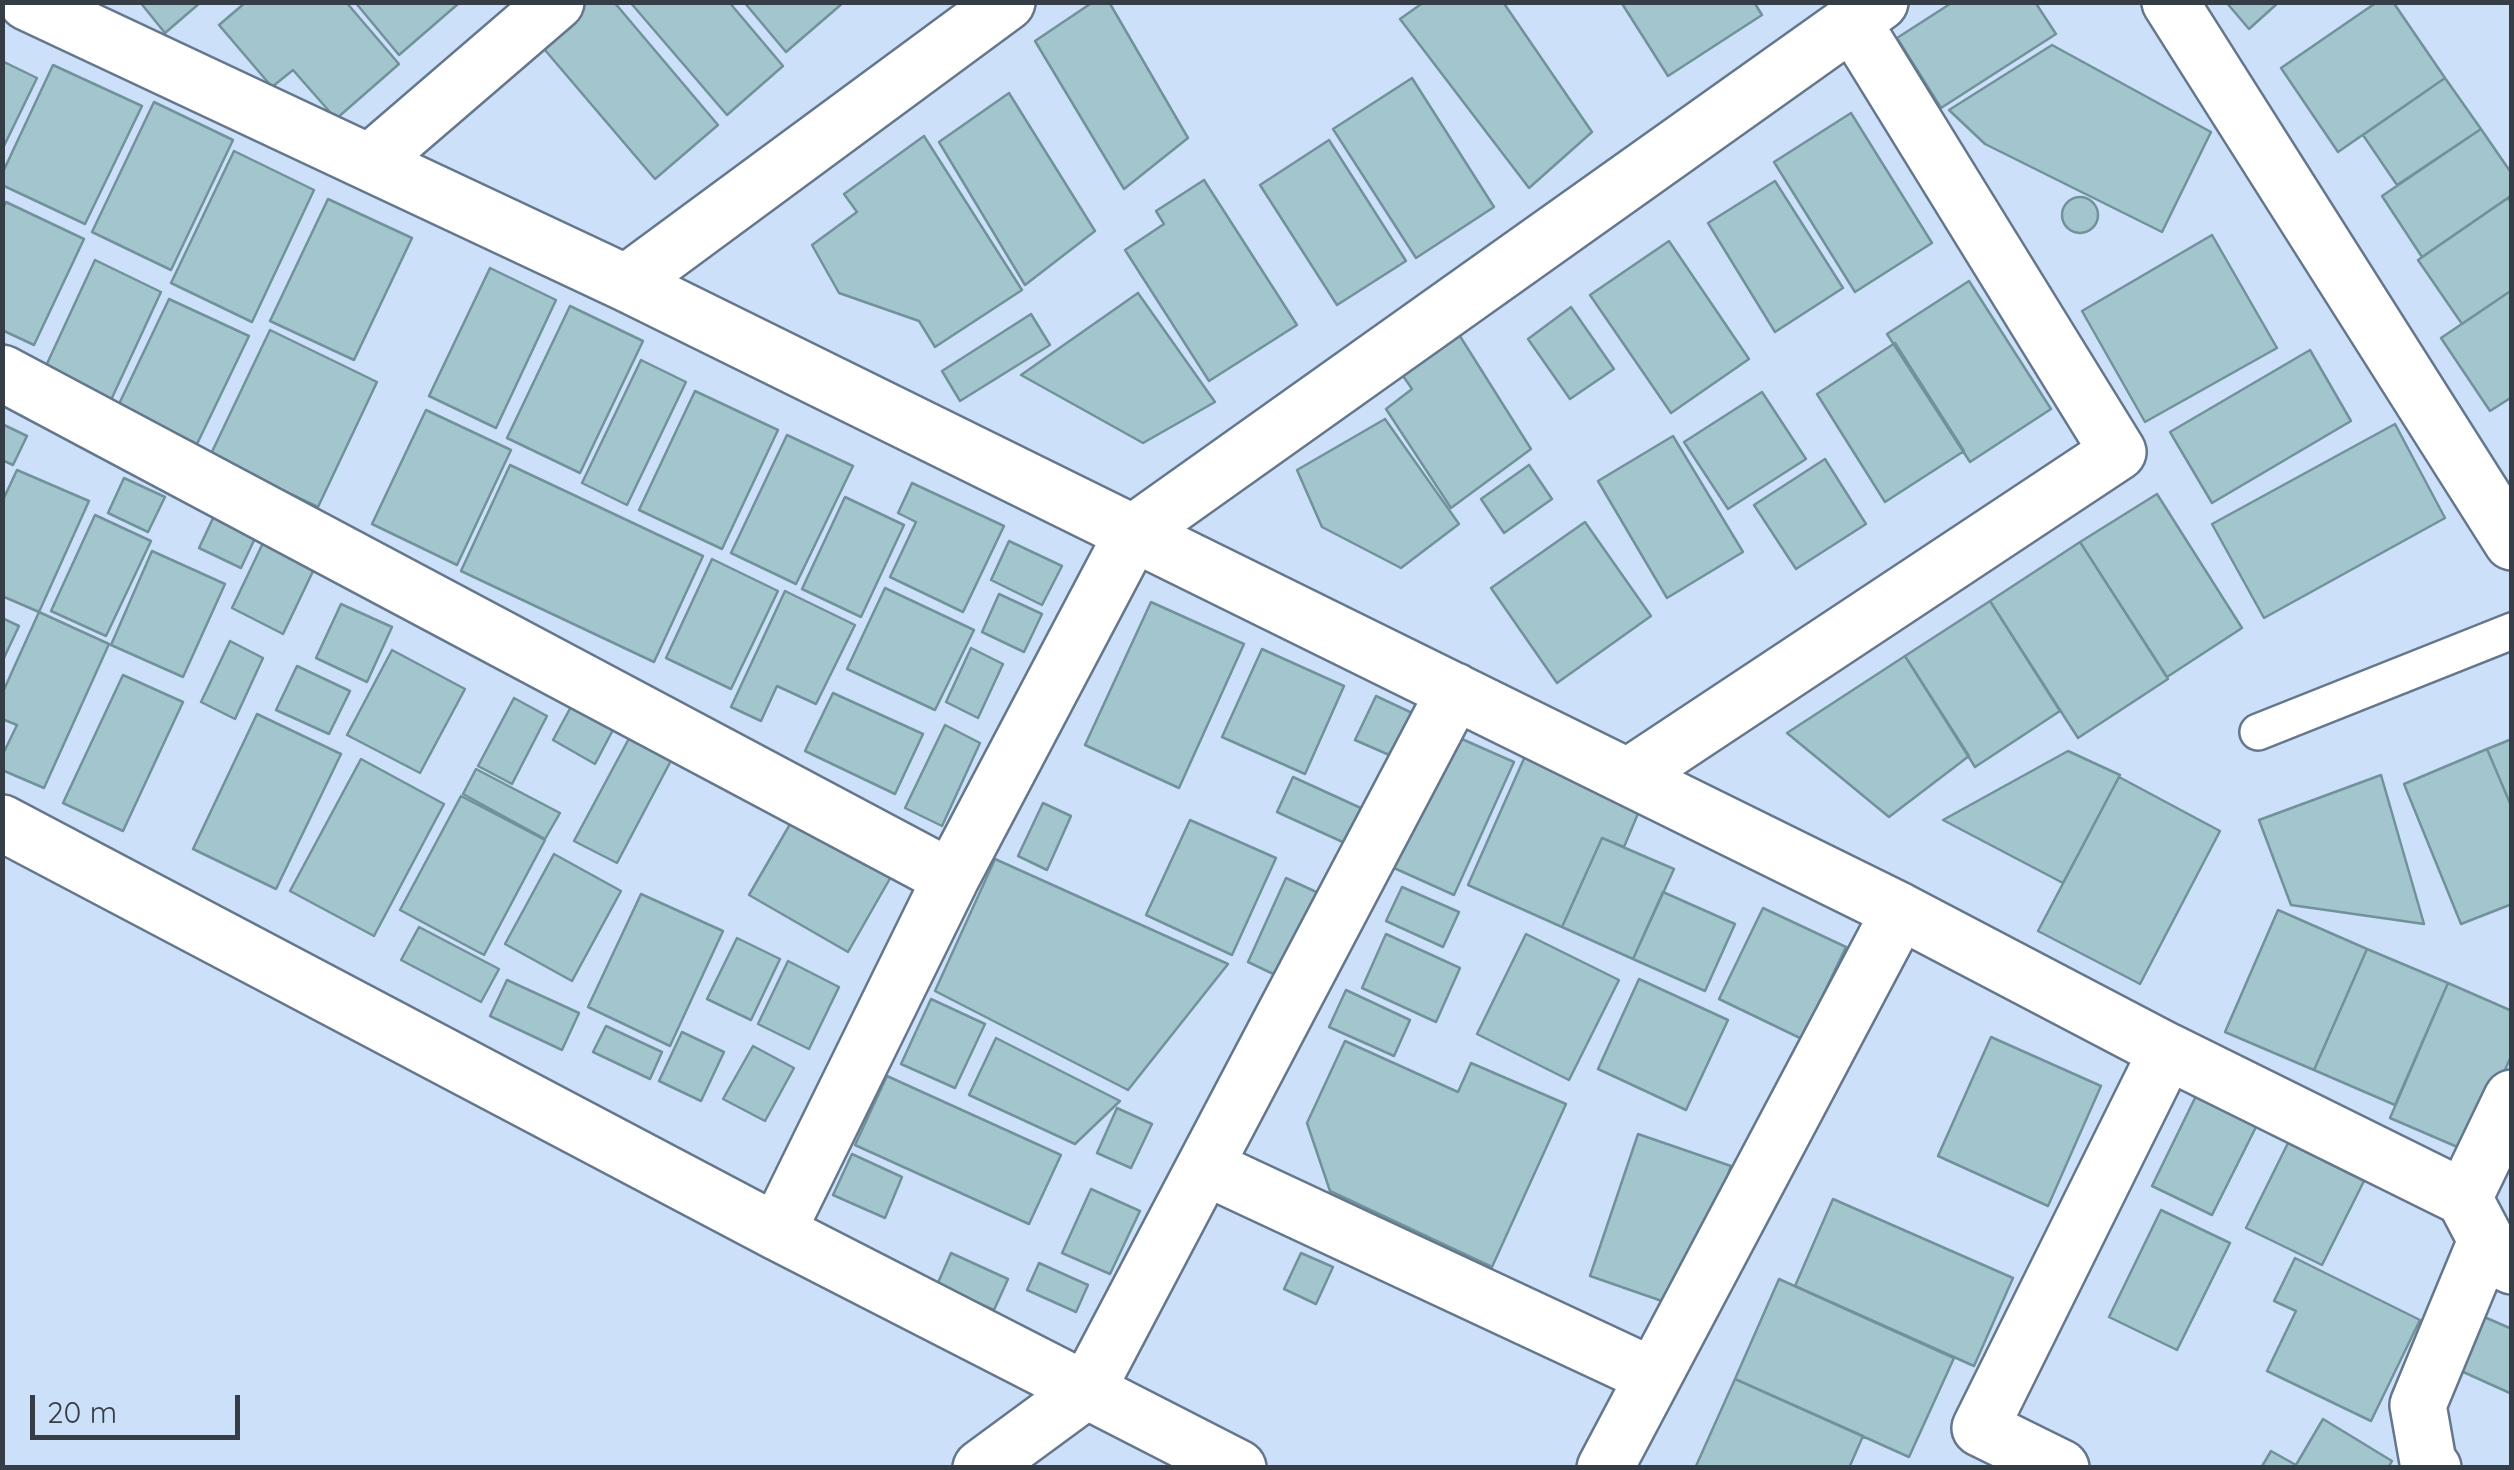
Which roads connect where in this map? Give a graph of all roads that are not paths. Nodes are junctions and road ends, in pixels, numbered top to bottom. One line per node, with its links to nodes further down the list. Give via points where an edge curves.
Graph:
1 (27, 2): 6 (street)
2 (556, 2): 6 (street)
3 (1007, 2): 7 (street)
4 (2170, 2): 10 (street)
5 (1866, 12): 9 (street); 14 (street, via 2118,452)
6 (370, 162): 7 (street)
7 (626, 283): 9 (street)
8 (2, 373): 16 (street)
9 (1133, 533): 12 (street); 16 (street)
10 (2512, 542)
11 (2512, 632): 13 (lane)
12 (1455, 691): 14 (street); 20 (street)
13 (2258, 732)
14 (1629, 776): 17 (street)
15 (2, 824): 21 (street)
16 (951, 878): 21 (street)
17 (1900, 911): 18 (street); 23 (street)
18 (2167, 1050): 22 (street); 25 (street)
19 (2512, 1098): 22 (street)
20 (1206, 1167): 23 (street); 24 (street)
21 (777, 1232): 24 (street)
22 (2487, 1235): 30 (street, via 2418,1405)
23 (1654, 1376): 28 (street)
24 (1087, 1390): 26 (street); 27 (street)
25 (1970, 1448): 29 (street)
26 (981, 1468)
27 (1238, 1468)
28 (1605, 1468)
29 (2061, 1468)
30 (2433, 1468)

